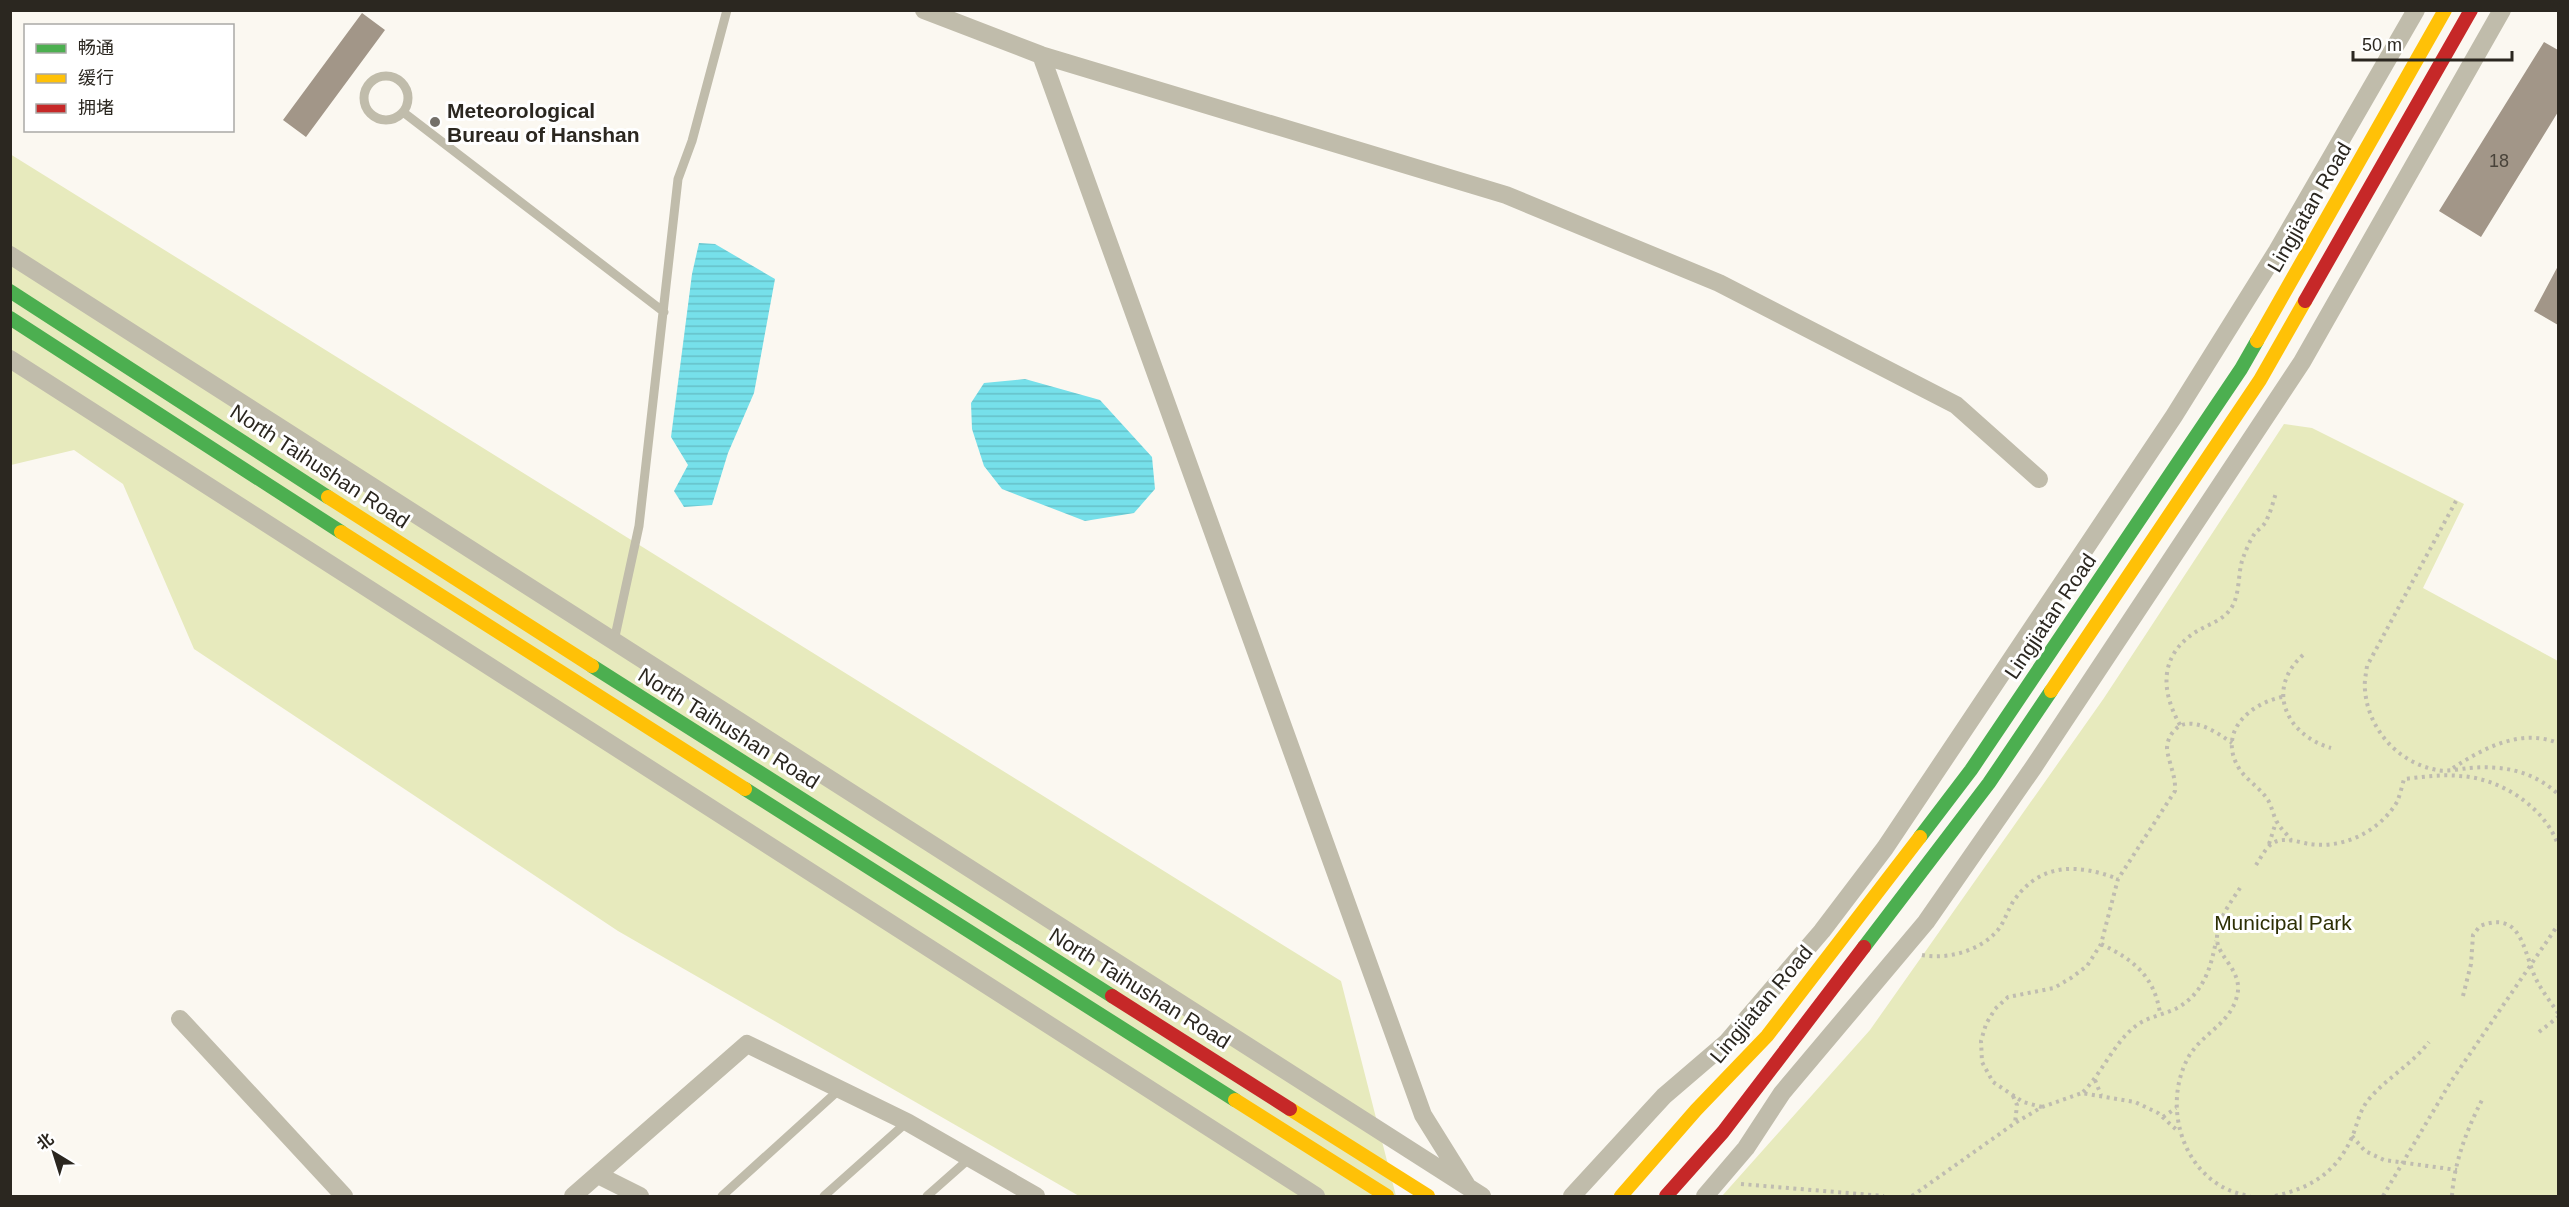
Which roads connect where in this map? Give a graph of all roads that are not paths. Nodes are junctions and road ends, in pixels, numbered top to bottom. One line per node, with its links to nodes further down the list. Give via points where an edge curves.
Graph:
1 (727, 10): 11 (lane, via 678,179)
2 (924, 10): 7 (street)
3 (2416, 10): 32 (street, via 2277,251 2174,416 1885,848 1822,931 1735,1034 1664,1096)
4 (2445, 10): 33 (main road, Lingjiatan Road, via 2241,369 1971,770 1767,1036)
5 (2471, 10): 34 (main road, Lingjiatan Road, via 2260,380 1989,783 1723,1132)
6 (2502, 10): 35 (street, via 2302,362 2033,768 1926,922 1782,1094 1746,1148)
7 (1041, 55): 14 (street, via 1506,195 1719,283 1956,405); 21 (street, via 1423,1115)
8 (403, 112): 8 (lane, via 408,98 400,80 379,77 368,85 364,99 370,113 391,119); 11 (lane)
9 (10, 255): 15 (street)
10 (10, 291): 31 (main road, North Taihushan Road)
11 (664, 312): 15 (lane, via 639,526)
12 (10, 318): 30 (main road, North Taihushan Road)
13 (10, 359): 29 (street)
14 (2039, 479)
15 (614, 641): 21 (street)
16 (180, 1019): 23 (street)
17 (840, 1089): 18 (street); 20 (street, via 747,1044); 26 (lane)
18 (907, 1122): 19 (street); 27 (lane)
19 (970, 1158): 22 (street); 28 (lane)
20 (598, 1175): 24 (street); 25 (street)
21 (1476, 1192)
22 (1031, 1196)
23 (344, 1197)
24 (573, 1197)
25 (639, 1197)
26 (722, 1197)
27 (824, 1197)
28 (927, 1197)
29 (1316, 1197)
30 (1387, 1197)
31 (1428, 1197)
32 (1572, 1197)
33 (1621, 1197)
34 (1666, 1197)
35 (1705, 1197)

